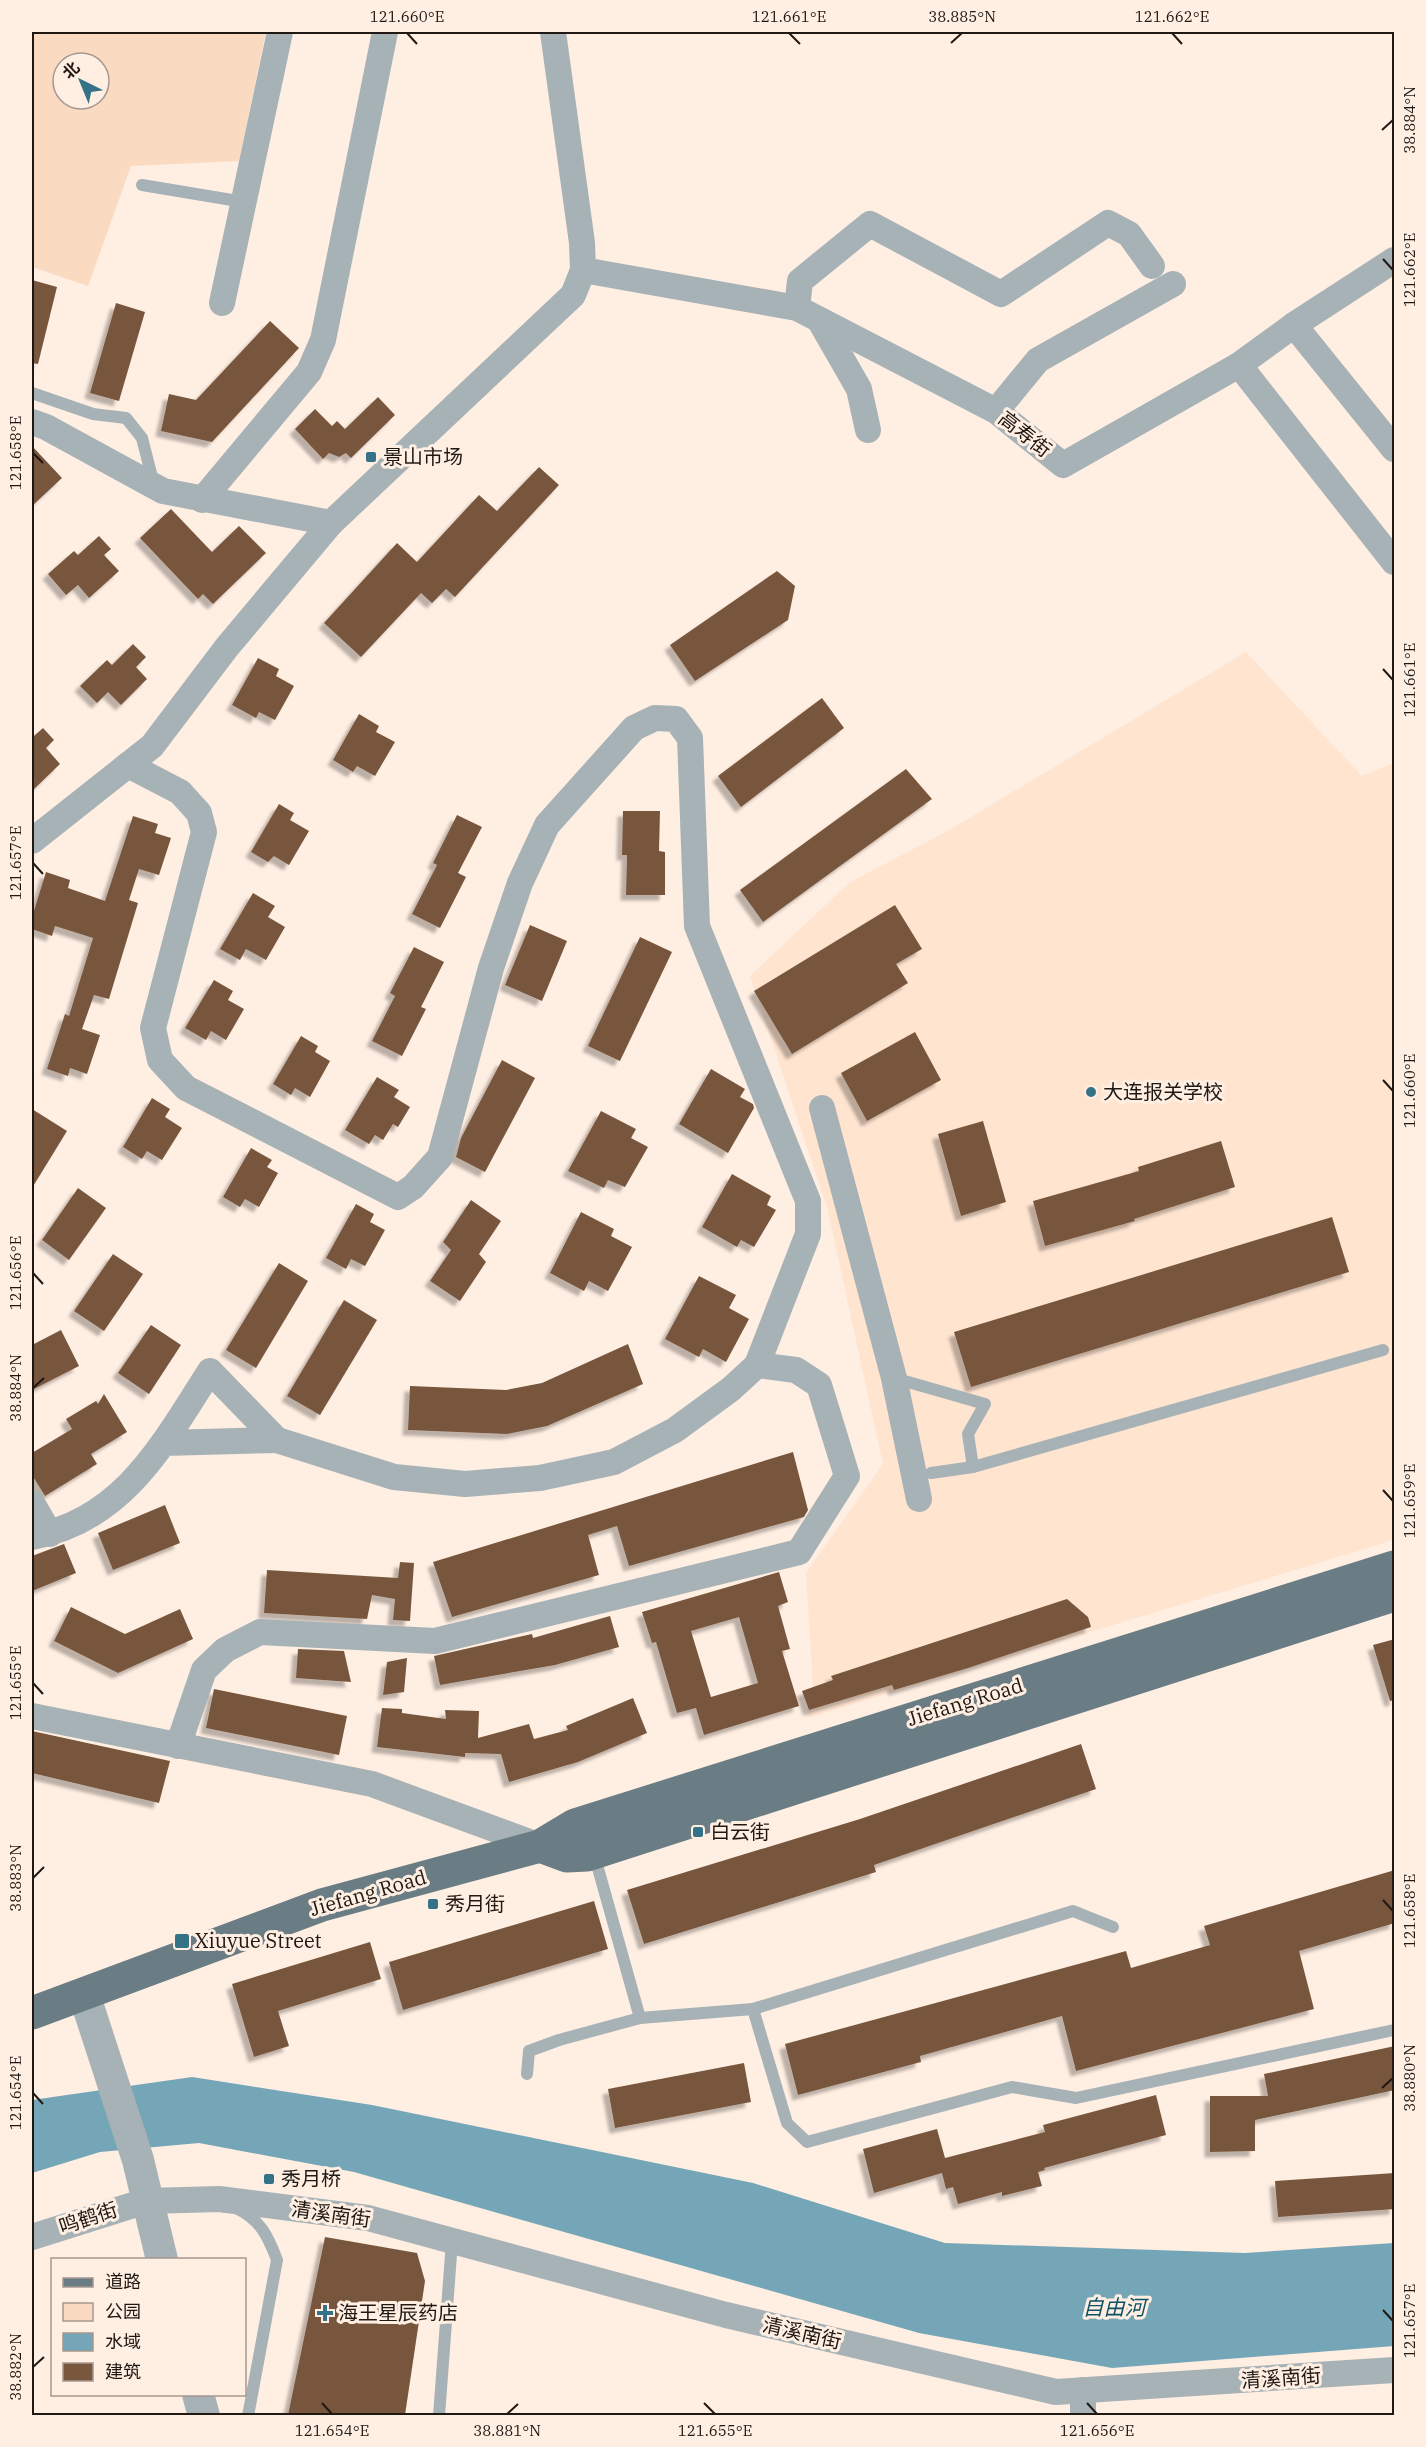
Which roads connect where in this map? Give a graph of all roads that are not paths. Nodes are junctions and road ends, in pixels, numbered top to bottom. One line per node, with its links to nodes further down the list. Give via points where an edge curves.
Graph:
1 (280, 32): 5 (street)
2 (385, 32): 21 (street, via 322,340 309,372)
3 (554, 32): 8 (street)
4 (142, 185): 5 (lane)
5 (244, 202): 10 (street)
6 (1395, 260): 13 (street, 高寿街)
7 (1152, 267): 11 (street, via 1130,234 1108,224 1001,294 870,224 800,281)
8 (583, 270): 11 (street, 高寿街); 22 (street, via 573,295)
9 (1173, 284): 16 (street, via 1038,360)
10 (222, 303)
11 (796, 308): 12 (street, 高寿街)
12 (820, 321): 16 (street, 高寿街); 18 (street, via 859,389)
13 (1294, 325): 14 (street, 高寿街); 19 (street)
14 (1239, 365): 16 (street, 高寿街, via 1063,465); 23 (street)
15 (32, 393): 20 (lane, via 93,414 126,418 142,438)
16 (996, 411)
17 (32, 422): 20 (street)
18 (868, 430)
19 (1395, 448)
20 (154, 486): 21 (street)
21 (202, 500): 22 (street)
22 (331, 523): 24 (street, via 227,647 152,746)
23 (1395, 562)
24 (128, 765): 25 (street); 28 (street, via 180,792 199,813 204,832 153,1028 160,1060 186,1088 398,1197 413,1187 440,1157 491,968 520,883 547,825 634,728 655,718 676,719 690,738 697,926 808,1201 808,1234)
25 (32, 841)
26 (822, 1108): 29 (street)
27 (1383, 1350): 32 (lane)
28 (757, 1365): 30 (street, via 675,1430 614,1462 540,1478 465,1484 394,1477); 40 (street, via 796,1370 819,1385 847,1476 799,1552 435,1641 260,1632 225,1650 204,1670)
29 (894, 1378): 32 (lane, via 985,1404 968,1434); 34 (street)
30 (277, 1440): 31 (street); 31 (street, via 210,1371)
31 (163, 1443): 36 (street, via 149,1466 98,1513)
32 (973, 1467): 33 (lane)
33 (931, 1473)
34 (919, 1499)
35 (32, 1503): 36 (street)
36 (40, 1536)
37 (1395, 1567): 41 (main road, Jiefang Road, via 575,1825)
38 (1395, 1595): 42 (main road, Jiefang Road)
39 (32, 1716): 40 (street)
40 (178, 1746): 41 (street, via 372,1784)
41 (540, 1846): 42 (main road, Jiefang Road, via 567,1856); 44 (main road, Jiefang Road, via 322,1905)
42 (594, 1853): 47 (lane)
43 (1113, 1928): 45 (lane, via 1073,1911)
44 (84, 1994): 46 (main road, Jiefang Road); 51 (street, via 138,2160)
45 (753, 2009): 47 (lane); 48 (lane, via 787,2123 807,2142 1012,2087 1076,2098)
46 (32, 2013)
47 (640, 2018): 49 (lane, via 529,2051)
48 (1395, 2030)
49 (527, 2074)
50 (219, 2199): 51 (street, 清溪南街); 53 (street, 清溪南街, via 368,2218); 59 (lane, via 256,2219 277,2260)
51 (146, 2201): 52 (street, 鸣鹤街); 54 (street)
52 (32, 2237)
53 (452, 2241): 56 (street, 清溪南街, via 726,2315 1056,2392); 60 (lane)
54 (162, 2258)
55 (1395, 2370): 56 (street, 清溪南街)
56 (1083, 2390): 61 (street)
57 (199, 2396): 58 (street)
58 (204, 2415)
59 (248, 2415)
60 (439, 2415)
61 (1083, 2415)

